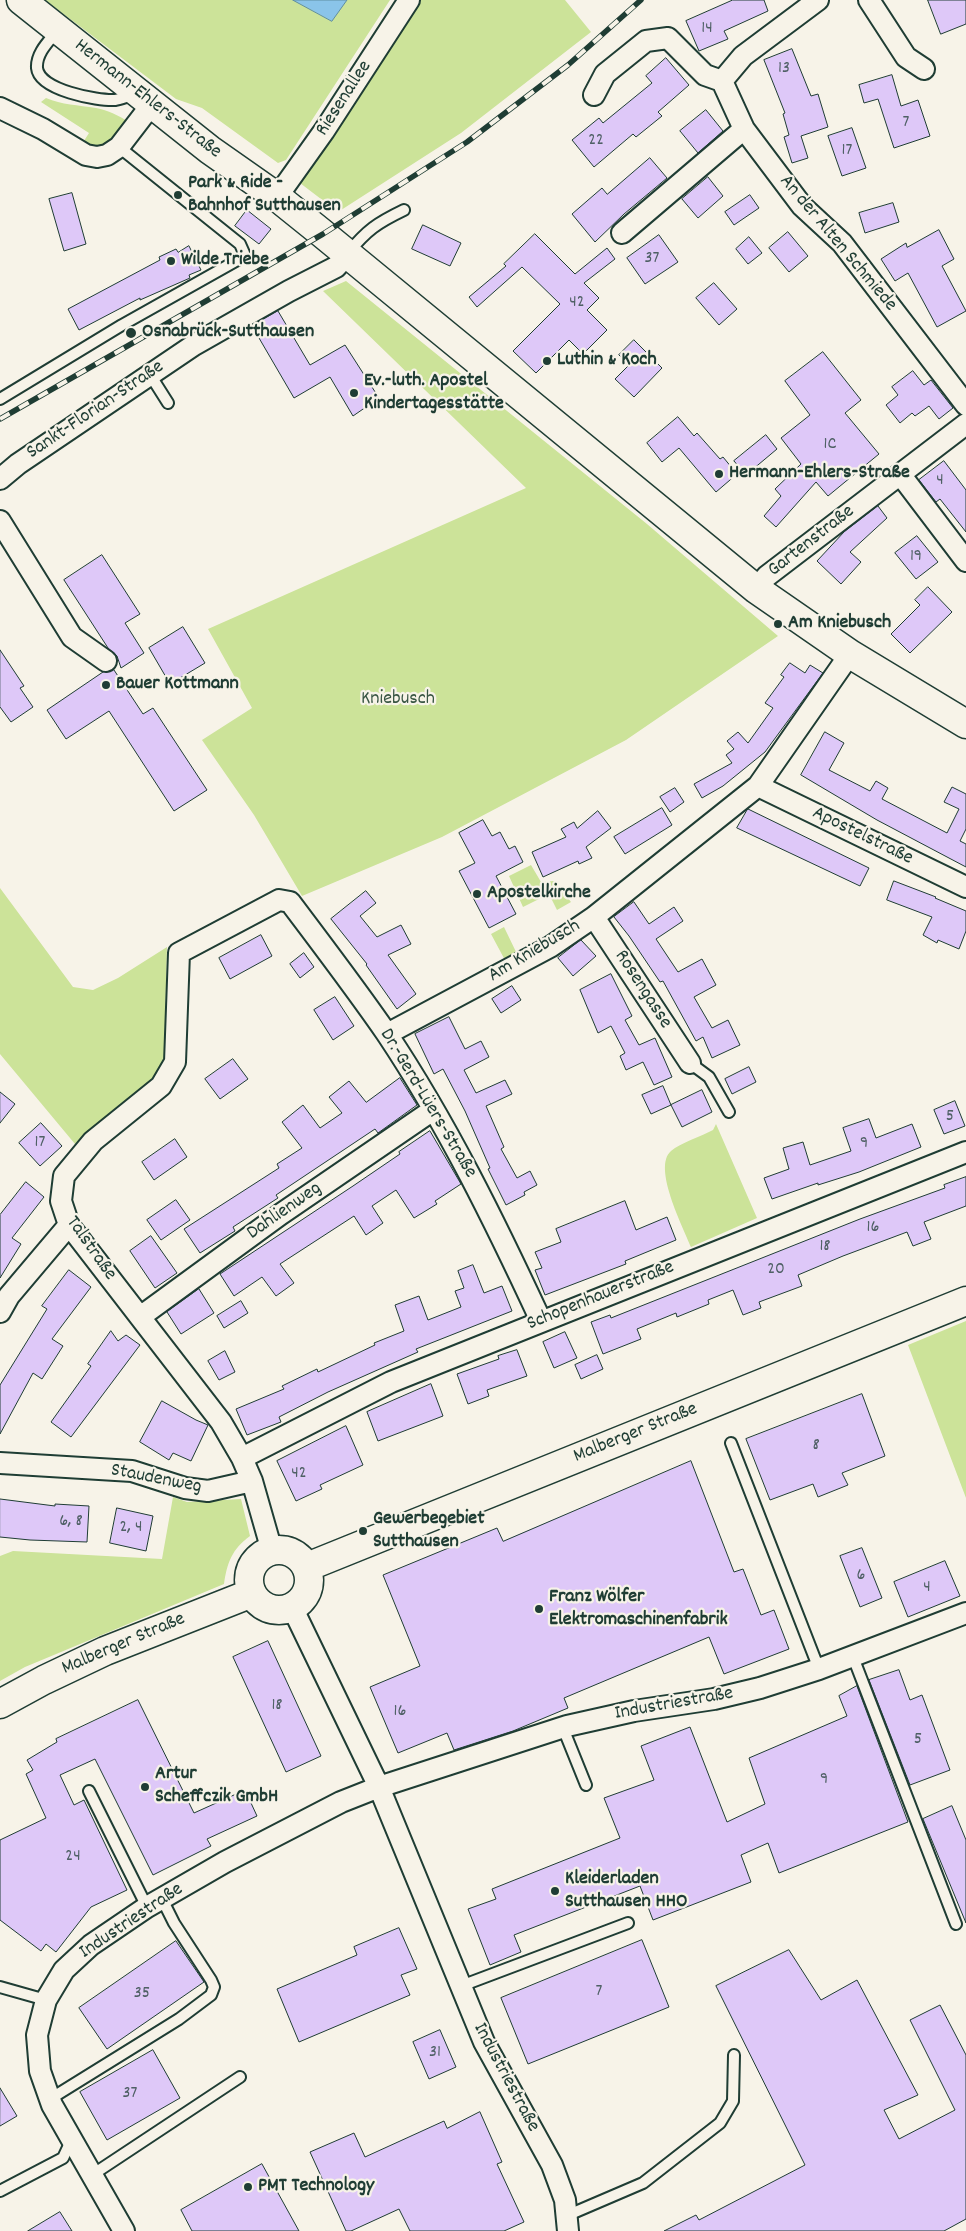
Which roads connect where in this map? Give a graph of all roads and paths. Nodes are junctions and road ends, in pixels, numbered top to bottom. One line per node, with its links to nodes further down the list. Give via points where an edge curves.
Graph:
1 (21, 0): 5 (street, Hermann-Ehlers-Straße)
2 (409, 0): 13 (street, Riesenallee)
3 (818, 0): 7 (street, via 743,56)
4 (869, 0): 6 (street, via 906,57)
5 (58, 30): 9 (street, Hermann-Ehlers-Straße); 9 (lane, via 40,53 37,68 41,79 62,91 115,100)
6 (924, 69)
7 (722, 81): 8 (street, via 705,75 668,38 646,41 604,74); 11 (street, An der Alten Schmiede)
8 (594, 95)
9 (145, 99): 12 (street); 13 (street, Hermann-Ehlers-Straße)
10 (0, 108): 12 (street, via 86,155 102,156)
11 (744, 129): 15 (street); 20 (street, An der Alten Schmiede, via 802,206 842,243)
12 (119, 147): 18 (lane, via 240,244 244,248 243,257)
13 (277, 197): 16 (street, Hermann-Ehlers-Straße)
14 (404, 210): 16 (lane, via 365,232)
15 (622, 234)
16 (348, 254): 17 (street, Sankt-Florian-Straße, via 336,267 239,318); 26 (street, Hermann-Ehlers-Straße)
17 (149, 373): 19 (lane); 23 (street, Sankt-Florian-Straße)
18 (0, 399)
19 (168, 403)
20 (966, 405)
21 (966, 424): 22 (street, Gartenstraße)
22 (900, 474): 25 (street); 26 (street, Gartenstraße, via 766,576)
23 (0, 479)
24 (0, 521): 28 (street, via 72,637)
25 (966, 561)
26 (756, 588): 27 (street, Hermann-Ehlers-Straße)
27 (850, 654): 29 (street, Hermann-Ehlers-Straße); 30 (street, Am Kniebusch)
28 (106, 661)
29 (966, 724)
30 (758, 786): 31 (street, Apostelstraße); 33 (street, Am Kniebusch)
31 (966, 887)
32 (290, 902): 34 (street, Dr.-Gerd-Lüers-Straße); 39 (street, Talstraße, via 279,900 179,953 175,1062 161,1086 93,1142 64,1176 61,1201)
33 (594, 917): 34 (street, Am Kniebusch, via 527,961); 35 (street, Rosengasse)
34 (387, 1034): 36 (street, Dr.-Gerd-Lüers-Straße)
35 (690, 1063): 37 (lane, via 709,1077)
36 (433, 1110): 42 (street, Dahlienweg, via 281,1214); 43 (street, Dr.-Gerd-Lüers-Straße, via 490,1212)
37 (729, 1112)
38 (966, 1152): 43 (street, Schopenhauerstraße)
39 (69, 1224): 41 (street, via 9,1296); 42 (street, Talstraße)
40 (966, 1301): 49 (street, Malberger Straße)
41 (0, 1312)
42 (140, 1317): 45 (street, Talstraße, via 221,1422)
43 (541, 1321): 45 (street, Schopenhauerstraße, via 391,1382)
44 (731, 1443): 54 (lane)
45 (242, 1458): 47 (street, Talstraße)
46 (0, 1463): 47 (street, Staudenweg, via 132,1471 184,1488 208,1491)
47 (252, 1481): 48 (street, Talstraße)
48 (272, 1551): 49 (street, via 292,1553); 50 (street, via 252,1567 249,1575)
49 (306, 1567): 51 (street, via 309,1586 300,1602)
50 (252, 1593): 51 (street, via 257,1601 274,1610); 55 (street, Malberger Straße, via 105,1651)
51 (292, 1607): 58 (street, Industriestraße)
52 (966, 1614): 53 (street, Industriestraße)
53 (853, 1657): 54 (street, Industriestraße); 62 (lane)
54 (819, 1670): 56 (street, Industriestraße, via 714,1699 634,1711)
55 (0, 1704)
56 (563, 1728): 57 (lane); 58 (street, Industriestraße)
57 (586, 1785)
58 (379, 1787): 60 (street, Industriestraße, via 341,1802); 63 (street, Industriestraße)
59 (89, 1791): 60 (lane)
60 (154, 1903): 65 (street, Industriestraße, via 91,1945 64,1970); 68 (lane, via 174,1923 211,1980 214,1987 211,1995 179,2019)
61 (628, 1923): 63 (lane)
62 (956, 1924)
63 (461, 1986): 72 (street, Industriestraße, via 484,2042 552,2165 565,2200)
64 (0, 1987): 65 (lane)
65 (46, 2000): 68 (street, Industriestraße, via 37,2035 40,2071)
66 (734, 2055): 72 (lane, via 733,2101 720,2123 643,2182)
67 (240, 2077): 70 (lane)
68 (50, 2099): 69 (street, Industriestraße)
69 (72, 2139): 70 (street, Industriestraße); 71 (lane, via 63,2158)
70 (92, 2175): 73 (street, Industriestraße)
71 (0, 2191)
72 (567, 2224)
73 (124, 2231)

